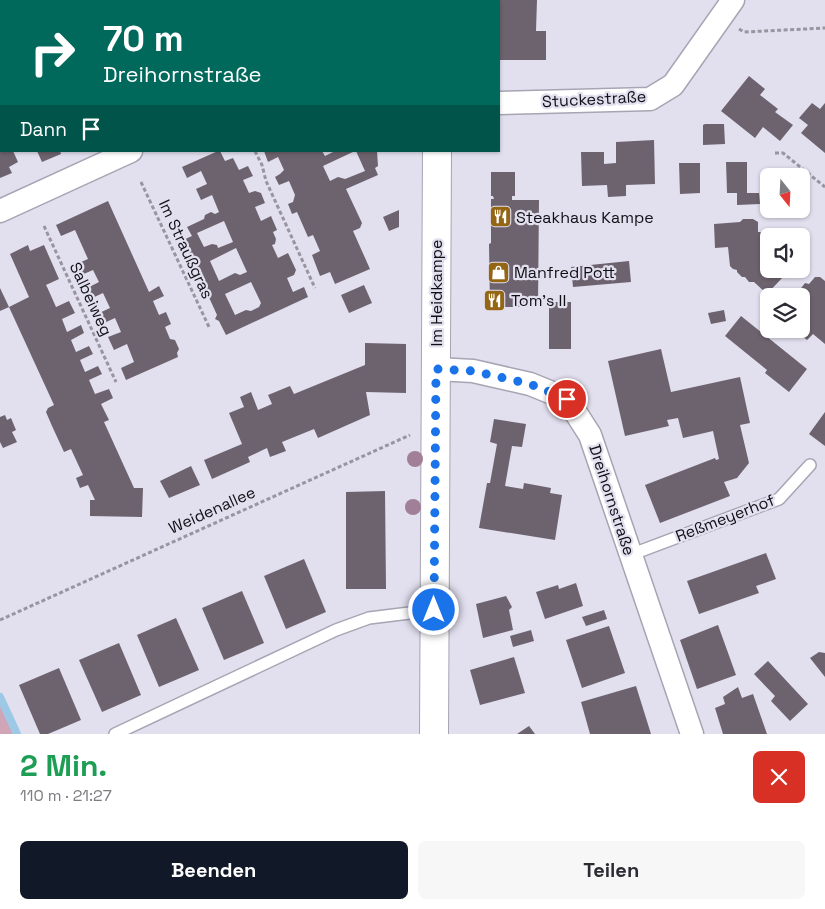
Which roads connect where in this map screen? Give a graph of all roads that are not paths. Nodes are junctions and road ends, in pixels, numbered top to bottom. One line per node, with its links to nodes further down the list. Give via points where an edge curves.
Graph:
1 (733, 0): 2 (street, Stuckestraße, via 673,85 650,99)
2 (500, 103)
3 (129, 152): 5 (street)
4 (437, 152): 6 (street, Im Heidkampe)
5 (0, 211)
6 (436, 369): 8 (street, Dreihornstraße, via 473,371 521,382 567,399 590,435); 9 (street, Im Heidkampe)
7 (810, 465): 8 (lane, Reßmeyerhof, via 779,499)
8 (630, 555): 12 (street, Dreihornstraße)
9 (434, 610): 10 (lane, via 368,618 336,630); 11 (street, Im Heidkampe)
10 (114, 734)
11 (434, 734)
12 (692, 734)

